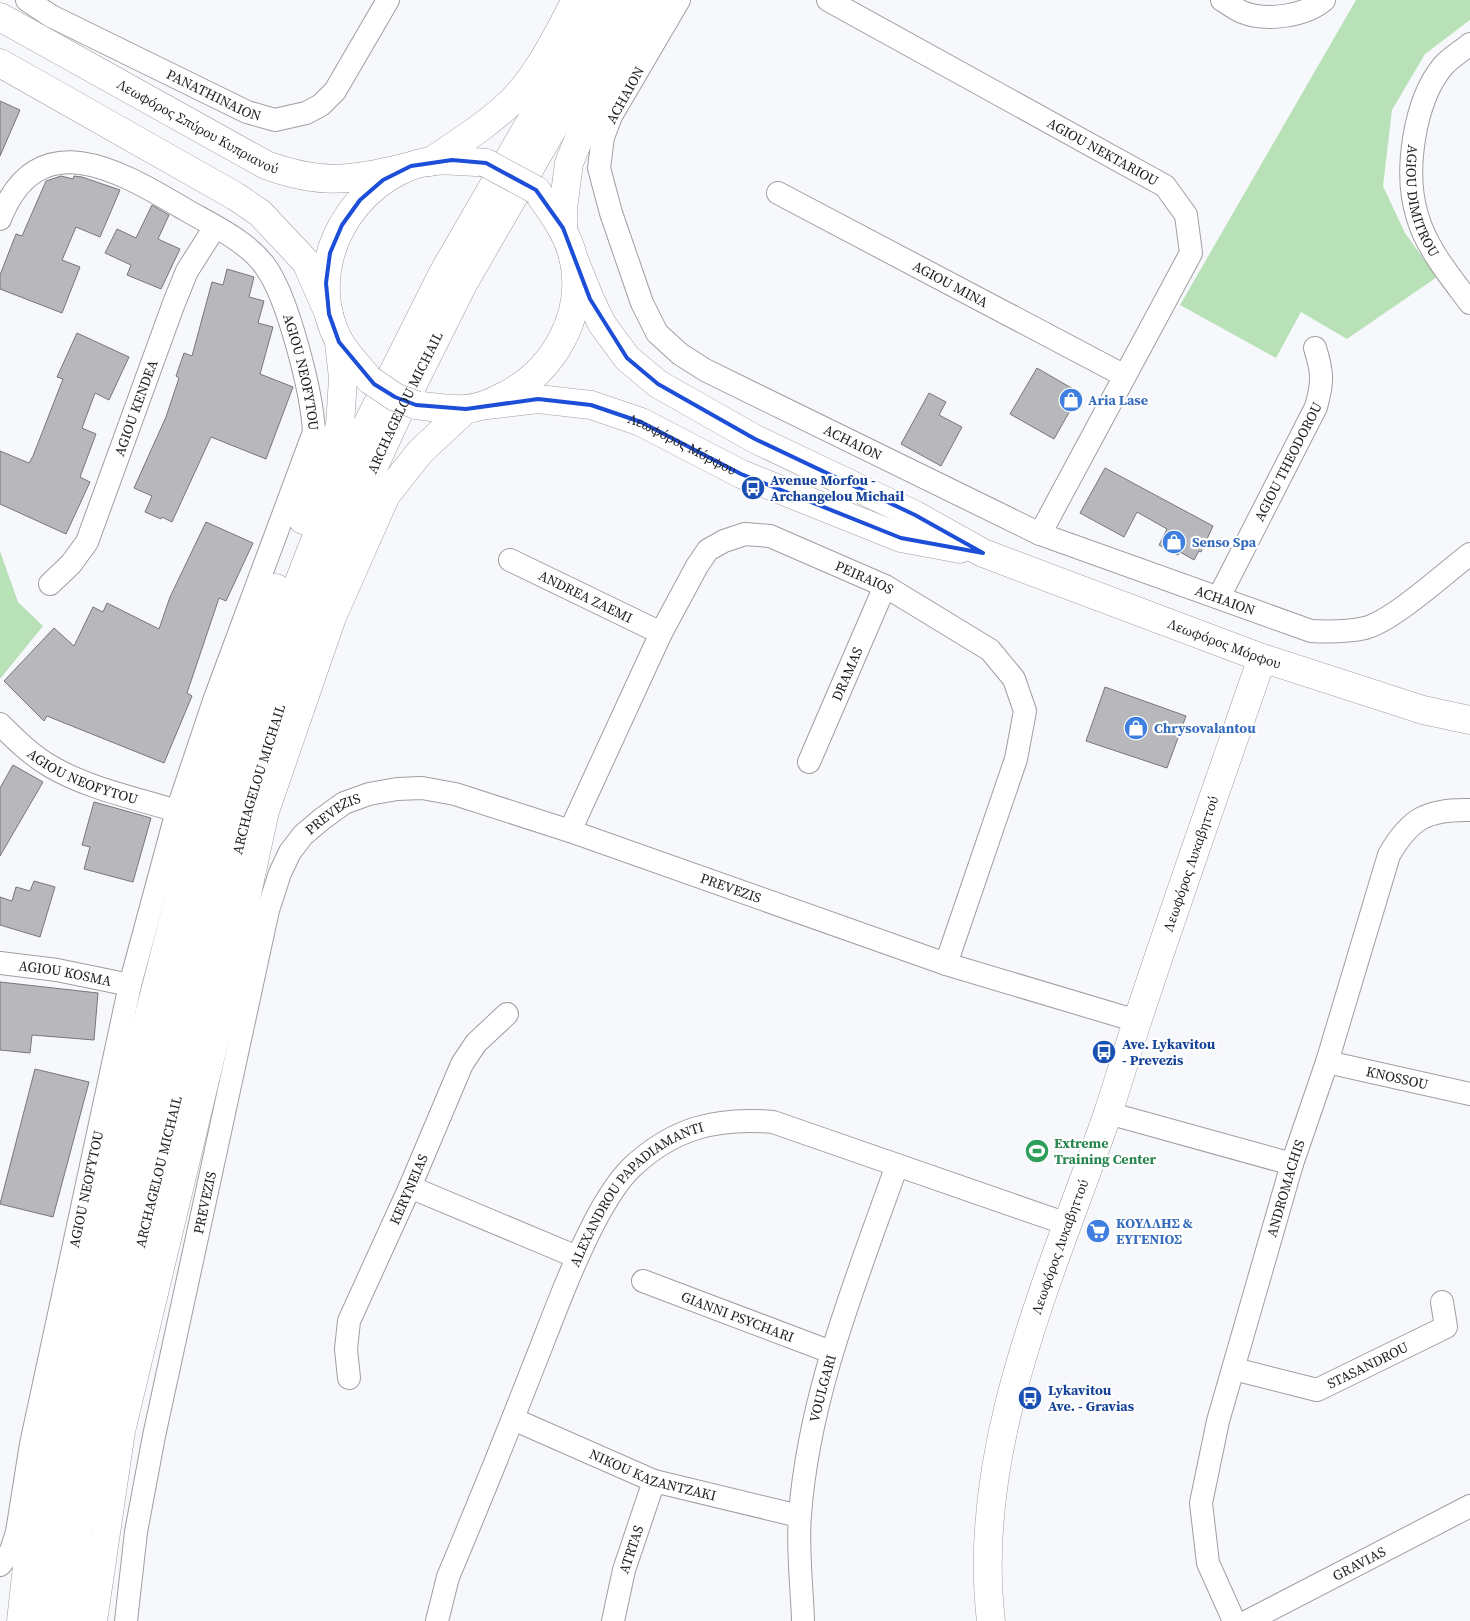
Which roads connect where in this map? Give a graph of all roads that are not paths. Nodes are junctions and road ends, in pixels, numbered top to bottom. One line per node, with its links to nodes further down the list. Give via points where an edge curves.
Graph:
1 (27, 0): 2 (street, PANATHINAION, via 51,16 247,112 275,120 306,113 321,105 335,91)
2 (388, 0)
3 (576, 0): 14 (main road, via 536,69 513,100 474,133)
4 (601, 0): 65 (main road, ARCHAGELOU MICHAIL, via 443,273 360,439 323,520 292,600 226,800 130,1180 73,1426 55,1531)
5 (627, 0): 66 (main road, ARCHAGELOU MICHAIL, via 463,284 382,446 347,525 289,679 249,805 115,1344 79,1526)
6 (654, 0): 18 (main road, via 580,136 569,163)
7 (679, 0): 26 (street, ACHAION, via 610,116 603,137 599,168 624,256 657,333 680,354 705,370)
8 (828, 0): 24 (street, AGIOU NEKTARIOU, via 1165,186 1186,215 1190,253)
9 (1222, 0): 10 (street, via 1244,12 1270,17 1300,12)
10 (1324, 0)
11 (0, 17): 14 (main road, Λεωφόρος Σπύρου Κυπριανού, via 266,165 291,174 316,179 349,179)
12 (1470, 44): 20 (street, AGIOU DIMITROU, via 1444,65 1420,109 1412,183 1417,215 1431,248)
13 (0, 64): 21 (main road, via 260,213 306,262)
14 (421, 164): 18 (main road, bridge, via 452,160 486,163 536,190); 21 (main road, via 377,185 360,200 342,225 329,260 326,283)
15 (778, 193): 24 (street, AGIOU MINA)
16 (0, 219): 17 (street, AGIOU NEOFYTOU, via 13,193 31,175 64,161 80,161 133,180)
17 (216, 227): 30 (street, AGIOU KENDEA, via 187,271 87,542 71,564); 39 (street, AGIOU NEOFYTOU, via 254,254 275,281 300,360 314,432)
18 (563, 228): 19 (main road)
19 (573, 256): 25 (main road, via 576,294 568,330 549,363 521,388); 27 (main road, Λεωφόρος Μόρφου, via 602,324 627,358 658,384 755,440 915,515)
20 (1466, 291)
21 (329, 314): 22 (main road)
22 (340, 342): 25 (main road, Λεωφόρος Μόρφου, bridge, via 370,380 396,397 416,405); 64 (main road, via 343,378 340,426 275,591 205,796 113,1156 50,1425 29,1548)
23 (1315, 348): 32 (street, AGIOU THEODOROU, via 1322,370 1322,386 1316,407)
24 (1123, 375): 26 (street, AGIOU NEKTARIOU)
25 (477, 407): 27 (main road, Λεωφόρος Μόρφου, via 538,399 591,405 641,422 741,474 901,538); 67 (main road, via 420,452 386,495 332,617 266,812 121,1431)
26 (1040, 534): 32 (street, ACHAION)
27 (984, 553): 34 (main road, Λεωφόρος Μόρφου)
28 (1470, 554): 32 (street, ACHAION, via 1397,611 1367,627 1337,632 1311,631)
29 (510, 560): 33 (street, ANDREA ZAEMI)
30 (50, 584)
31 (885, 586): 33 (street, PEIRAIOS, via 770,536 745,534 708,550); 37 (street, DRAMAS); 42 (street, PEIRAIOS, via 990,650 1014,679 1025,711 1016,759)
32 (1219, 597)
33 (661, 633): 40 (street, PEIRAIOS)
34 (1262, 658): 35 (main road, Λεωφόρος Μόρφου, via 1423,710); 45 (main road, Λεωφόρος Λυκαβηττού)
35 (1470, 720)
36 (0, 724): 39 (street, AGIOU NEOFYTOU, via 49,766 79,780)
37 (809, 762)
38 (1470, 810): 46 (street, ANDROMACHIS, via 1429,813 1411,824 1399,837 1389,855)
39 (176, 811): 43 (street, AGIOU NEOFYTOU)
40 (570, 831): 42 (street, PREVEZIS); 68 (street, PREVEZIS, via 455,794 422,788 397,789 344,803 303,835 290,852 268,910 154,1436 136,1532)
41 (0, 963): 43 (street, AGIOU KOSMA, via 57,970)
42 (946, 964): 45 (street, PREVEZIS)
43 (130, 985): 63 (street, AGIOU NEOFYTOU, via 31,1444 17,1532 11,1551)
44 (507, 1014): 51 (street, KERYNEIAS, via 476,1044 462,1064)
45 (1137, 1021): 48 (main road, Λεωφόρος Λυκαβηττού)
46 (1326, 1062): 47 (street, KNOSSOU); 49 (street, ANDROMACHIS)
47 (1470, 1094)
48 (1108, 1112): 49 (street); 52 (main road, Λεωφόρος Λυκαβηττού)
49 (1292, 1164): 57 (street, ANDROMACHIS)
50 (897, 1165): 52 (street, ALEXANDROU PAPADIAMANTI); 53 (street, ALEXANDROU PAPADIAMANTI, via 773,1122 741,1120 713,1123 662,1144 630,1169 607,1198); 56 (street, VOULGARI)
51 (410, 1187): 53 (street); 58 (street, KERYNEIAS, via 349,1321 346,1350)
52 (1067, 1224): 72 (main road, Λεωφόρος Λυκαβηττού, via 1020,1367 1002,1436 989,1519 988,1598)
53 (577, 1256): 59 (street, ALEXANDROU PAPADIAMANTI)
54 (643, 1281): 56 (street, GIANNI PSYCHARI)
55 (1442, 1302): 57 (street, STASANDROU, via 1446,1327 1317,1390)
56 (831, 1352): 62 (street, VOULGARI, via 811,1438)
57 (1234, 1369): 73 (street, ANDROMACHIS, via 1218,1421 1201,1503 1208,1562)
58 (349, 1378)
59 (513, 1419): 60 (street, NIKOU KAZANTZAKI); 69 (street, ALEXANDROU PAPADIAMANTI, via 448,1576)
60 (654, 1481): 62 (street, NIKOU KAZANTZAKI); 70 (street, ATRTAS, via 624,1570)
61 (1470, 1506): 74 (street, GRAVIAS)
62 (799, 1516): 71 (street, VOULGARI)
63 (0, 1565)
64 (21, 1621)
65 (45, 1621)
66 (68, 1621)
67 (93, 1621)
68 (126, 1621)
69 (437, 1621)
70 (613, 1621)
71 (803, 1621)
72 (991, 1621)
73 (1234, 1621)
74 (1248, 1621)

